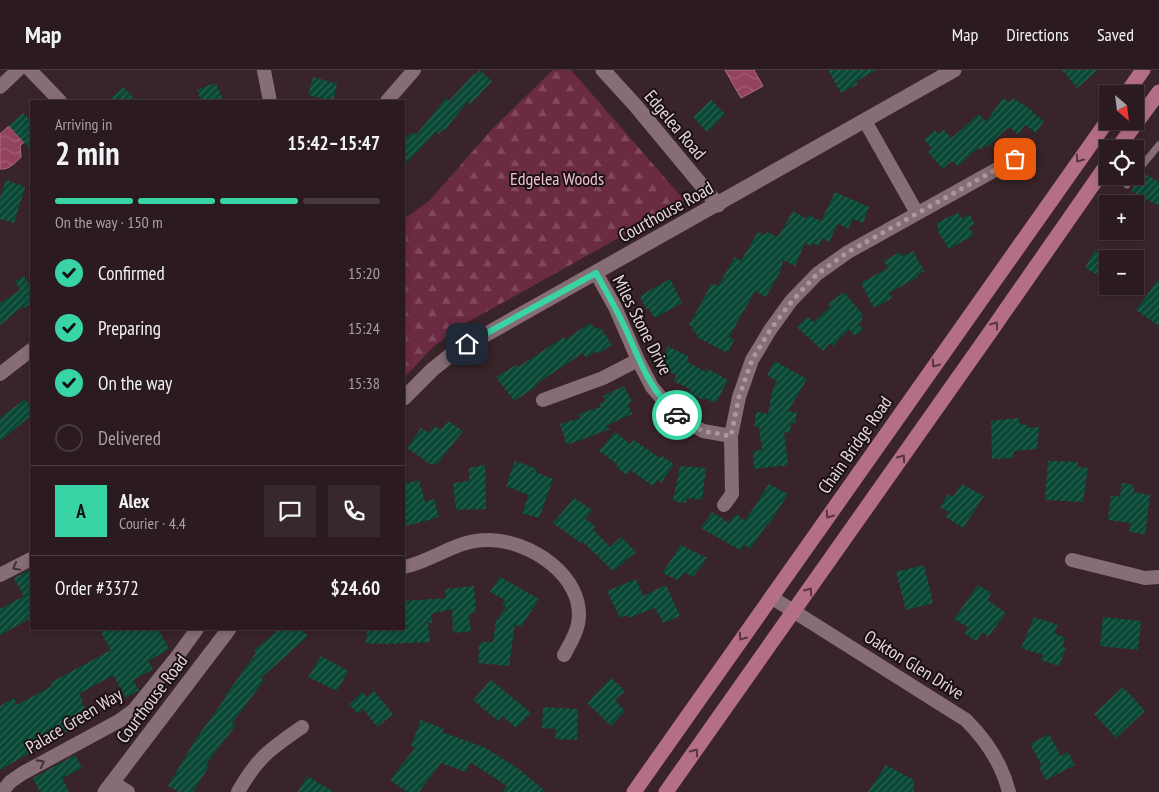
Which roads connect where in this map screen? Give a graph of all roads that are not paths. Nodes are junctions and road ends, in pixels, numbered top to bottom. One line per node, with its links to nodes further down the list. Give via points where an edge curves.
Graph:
1 (18, 70): 9 (street)
2 (30, 70): 11 (street)
3 (414, 70): 13 (street)
4 (603, 70): 21 (street, Edgelea Road)
5 (954, 70): 14 (street, Courthouse Road)
6 (1143, 70): 8 (main road)
7 (264, 71): 12 (street)
8 (1132, 85)
9 (0, 87)
10 (1158, 97): 16 (main road)
11 (59, 100)
12 (270, 100)
13 (388, 100)
14 (865, 121): 21 (street, Courthouse Road); 22 (street)
15 (1101, 130): 36 (main road, Chain Bridge Road, one-way to 36)
16 (1126, 140)
17 (1159, 145): 19 (lane)
18 (1015, 159): 22 (street)
19 (1144, 162)
20 (1099, 176): 37 (main road, one-way to 20)
21 (718, 205): 23 (street, Courthouse Road)
22 (917, 213): 29 (street, via 848,252 817,274 792,301 752,360 739,397)
23 (596, 273): 25 (street, Miles Stone Drive); 27 (street, Courthouse Road, via 453,353)
24 (30, 351): 26 (street)
25 (638, 360): 28 (street); 29 (street, Miles Stone Drive, via 652,387 682,419 703,431)
26 (0, 374)
27 (405, 397)
28 (543, 400)
29 (731, 436): 30 (street, via 732,494)
30 (724, 505)
31 (30, 560): 34 (street, one-way to 34)
32 (1072, 560): 35 (street, via 1145,578)
33 (405, 566): 40 (street, via 424,561 453,546 487,540 514,543 540,555 566,579 578,606 575,634)
34 (0, 575)
35 (1159, 577)
36 (771, 597): 37 (street, Oakton Glen Drive); 46 (main road, Chain Bridge Road, one-way to 46)
37 (794, 612): 47 (main road, one-way to 37); 48 (street, Oakton Glen Drive, via 966,720 996,758)
38 (196, 630): 43 (street, Palace Green Way, one-way to 38, via 23,773 134,710)
39 (228, 630): 42 (street, Courthouse Road)
40 (564, 655)
41 (302, 727): 45 (street, via 269,749)
42 (108, 787): 44 (street)
43 (2, 792)
44 (128, 792)
45 (238, 792)
46 (634, 792)
47 (666, 792)
48 (1009, 792)

